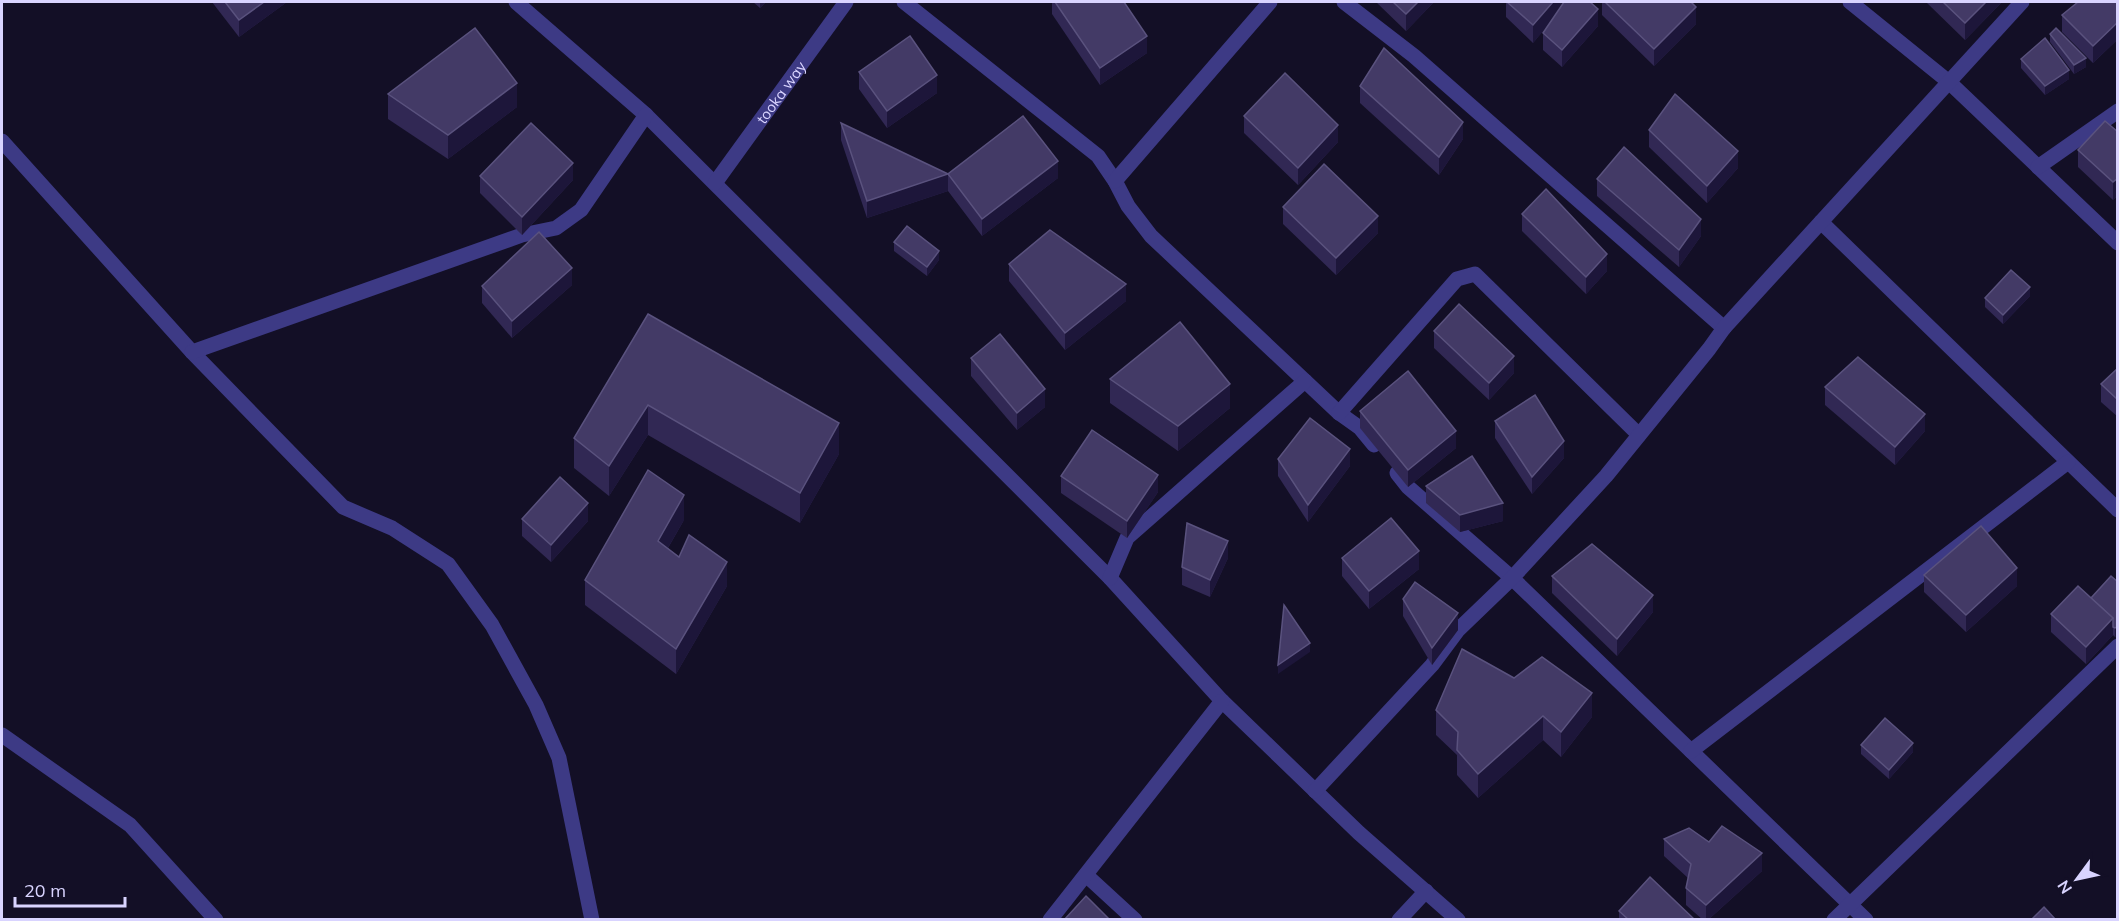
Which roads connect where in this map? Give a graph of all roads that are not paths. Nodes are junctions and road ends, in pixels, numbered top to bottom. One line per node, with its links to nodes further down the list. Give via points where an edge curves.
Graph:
1 (516, 2): 10 (street)
2 (846, 2): 14 (street, tooka way)
3 (904, 2): 13 (street, via 1098,156)
4 (1270, 2): 13 (street)
5 (1344, 2): 17 (street, via 1414,56)
6 (1850, 2): 8 (street)
7 (2022, 2): 8 (street)
8 (1949, 82): 12 (street); 15 (street)
9 (2118, 111): 12 (street)
10 (646, 115): 14 (street); 18 (street, via 580,210 556,228 522,234)
11 (2, 141): 18 (street)
12 (2038, 167): 16 (street)
13 (1115, 181): 19 (street, via 1151,236)
14 (715, 183): 24 (street)
15 (1821, 222): 17 (street); 22 (street)
16 (2118, 243)
17 (1724, 328): 21 (street)
18 (192, 352): 35 (street, via 343,507 392,528 448,564 492,625 536,705 559,758)
19 (1305, 381): 20 (street); 24 (street, via 1127,538)
20 (1339, 413): 21 (street, via 1457,279 1475,274); 25 (street, via 1360,428 1408,487)
21 (1639, 435): 25 (street)
22 (2068, 462): 23 (street); 29 (street)
23 (2118, 510)
24 (1110, 578): 27 (street)
25 (1512, 578): 29 (street); 30 (street, via 1458,630)
26 (2118, 646): 33 (street)
27 (1222, 701): 30 (street); 31 (street)
28 (2, 735): 34 (street, via 130,825)
29 (1691, 751): 33 (street)
30 (1316, 792): 32 (street)
31 (1086, 875): 36 (street); 37 (street)
32 (1426, 891): 38 (street); 39 (street)
33 (1849, 903): 40 (street); 41 (street)
34 (216, 920)
35 (592, 920)
36 (1050, 920)
37 (1135, 920)
38 (1399, 920)
39 (1458, 920)
40 (1834, 920)
41 (1866, 920)

